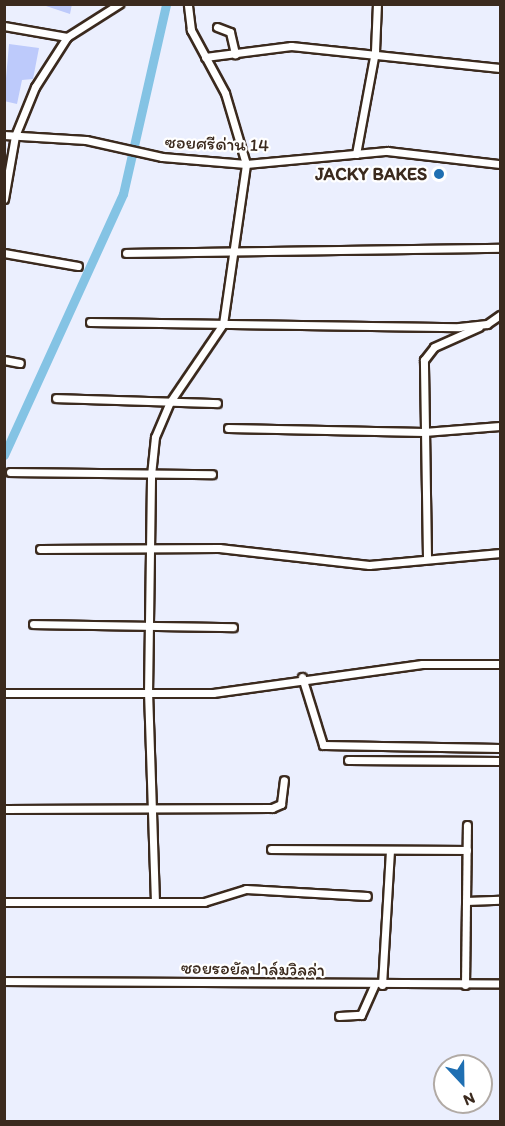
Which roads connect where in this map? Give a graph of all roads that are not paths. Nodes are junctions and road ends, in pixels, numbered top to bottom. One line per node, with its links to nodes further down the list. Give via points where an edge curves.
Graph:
1 (119, 4): 6 (street)
2 (188, 4): 9 (street, via 191,30)
3 (377, 4): 7 (street)
4 (4, 26): 6 (street)
5 (217, 27): 8 (street, via 230,32)
6 (67, 38): 12 (street, via 35,87)
7 (375, 51): 8 (street, via 291,46); 10 (street); 13 (street)
8 (235, 54): 9 (street)
9 (205, 57): 14 (street, via 236,121)
10 (501, 68)
11 (4, 135): 12 (street, ซอยศรีด่าน 14)
12 (15, 136): 14 (street, ซอยศรีด่าน 14, via 80,139 162,158); 16 (street)
13 (356, 154): 14 (street, ซอยศรีด่าน 14); 15 (street, ซอยศรีด่าน 14, via 387,151)
14 (246, 164): 17 (street)
15 (501, 164)
16 (4, 199)
17 (238, 247): 18 (street); 20 (street); 24 (street)
18 (501, 248)
19 (4, 253): 21 (street)
20 (126, 253)
21 (78, 266)
22 (501, 315): 25 (street)
23 (90, 322): 24 (street)
24 (223, 324): 25 (street); 29 (street)
25 (487, 324): 33 (street, via 434,347 424,360)
26 (4, 360): 27 (street)
27 (20, 363)
28 (56, 398): 29 (street)
29 (170, 402): 30 (street); 36 (street, via 155,437)
30 (217, 402)
31 (501, 426): 33 (street)
32 (228, 428): 33 (street)
33 (424, 432): 40 (street)
34 (10, 472): 36 (street)
35 (212, 474): 36 (street)
36 (151, 475): 37 (street)
37 (151, 548): 38 (street); 40 (street, via 219,549 342,564); 42 (street)
38 (40, 549)
39 (501, 553): 40 (street)
40 (427, 557)
41 (33, 624): 42 (street)
42 (150, 627): 43 (street); 47 (street)
43 (233, 627)
44 (501, 664): 45 (street, via 422,664)
45 (302, 677): 47 (street, via 213,693); 48 (street, via 323,745)
46 (4, 693): 47 (street)
47 (148, 694): 53 (street)
48 (501, 748)
49 (348, 760): 50 (street)
50 (501, 762)
51 (284, 780): 53 (street, via 281,804 272,808)
52 (4, 809): 53 (street)
53 (153, 812): 62 (street)
54 (467, 825): 56 (street)
55 (271, 849): 57 (street)
56 (467, 850): 57 (street); 60 (street)
57 (390, 851): 66 (street)
58 (368, 896): 62 (street, via 246,890 204,902)
59 (501, 900): 60 (street)
60 (466, 901): 65 (street)
61 (4, 902): 62 (street)
62 (155, 902)
63 (4, 981): 66 (street, ซอยรอยัลปาล์มวิลล่า)
64 (501, 984): 65 (street, ซอยรอยัลปาล์มวิลล่า)
65 (465, 985): 66 (street, ซอยรอยัลปาล์มวิลล่า)
66 (378, 986): 67 (street, via 361,1015)
67 (339, 1016)

